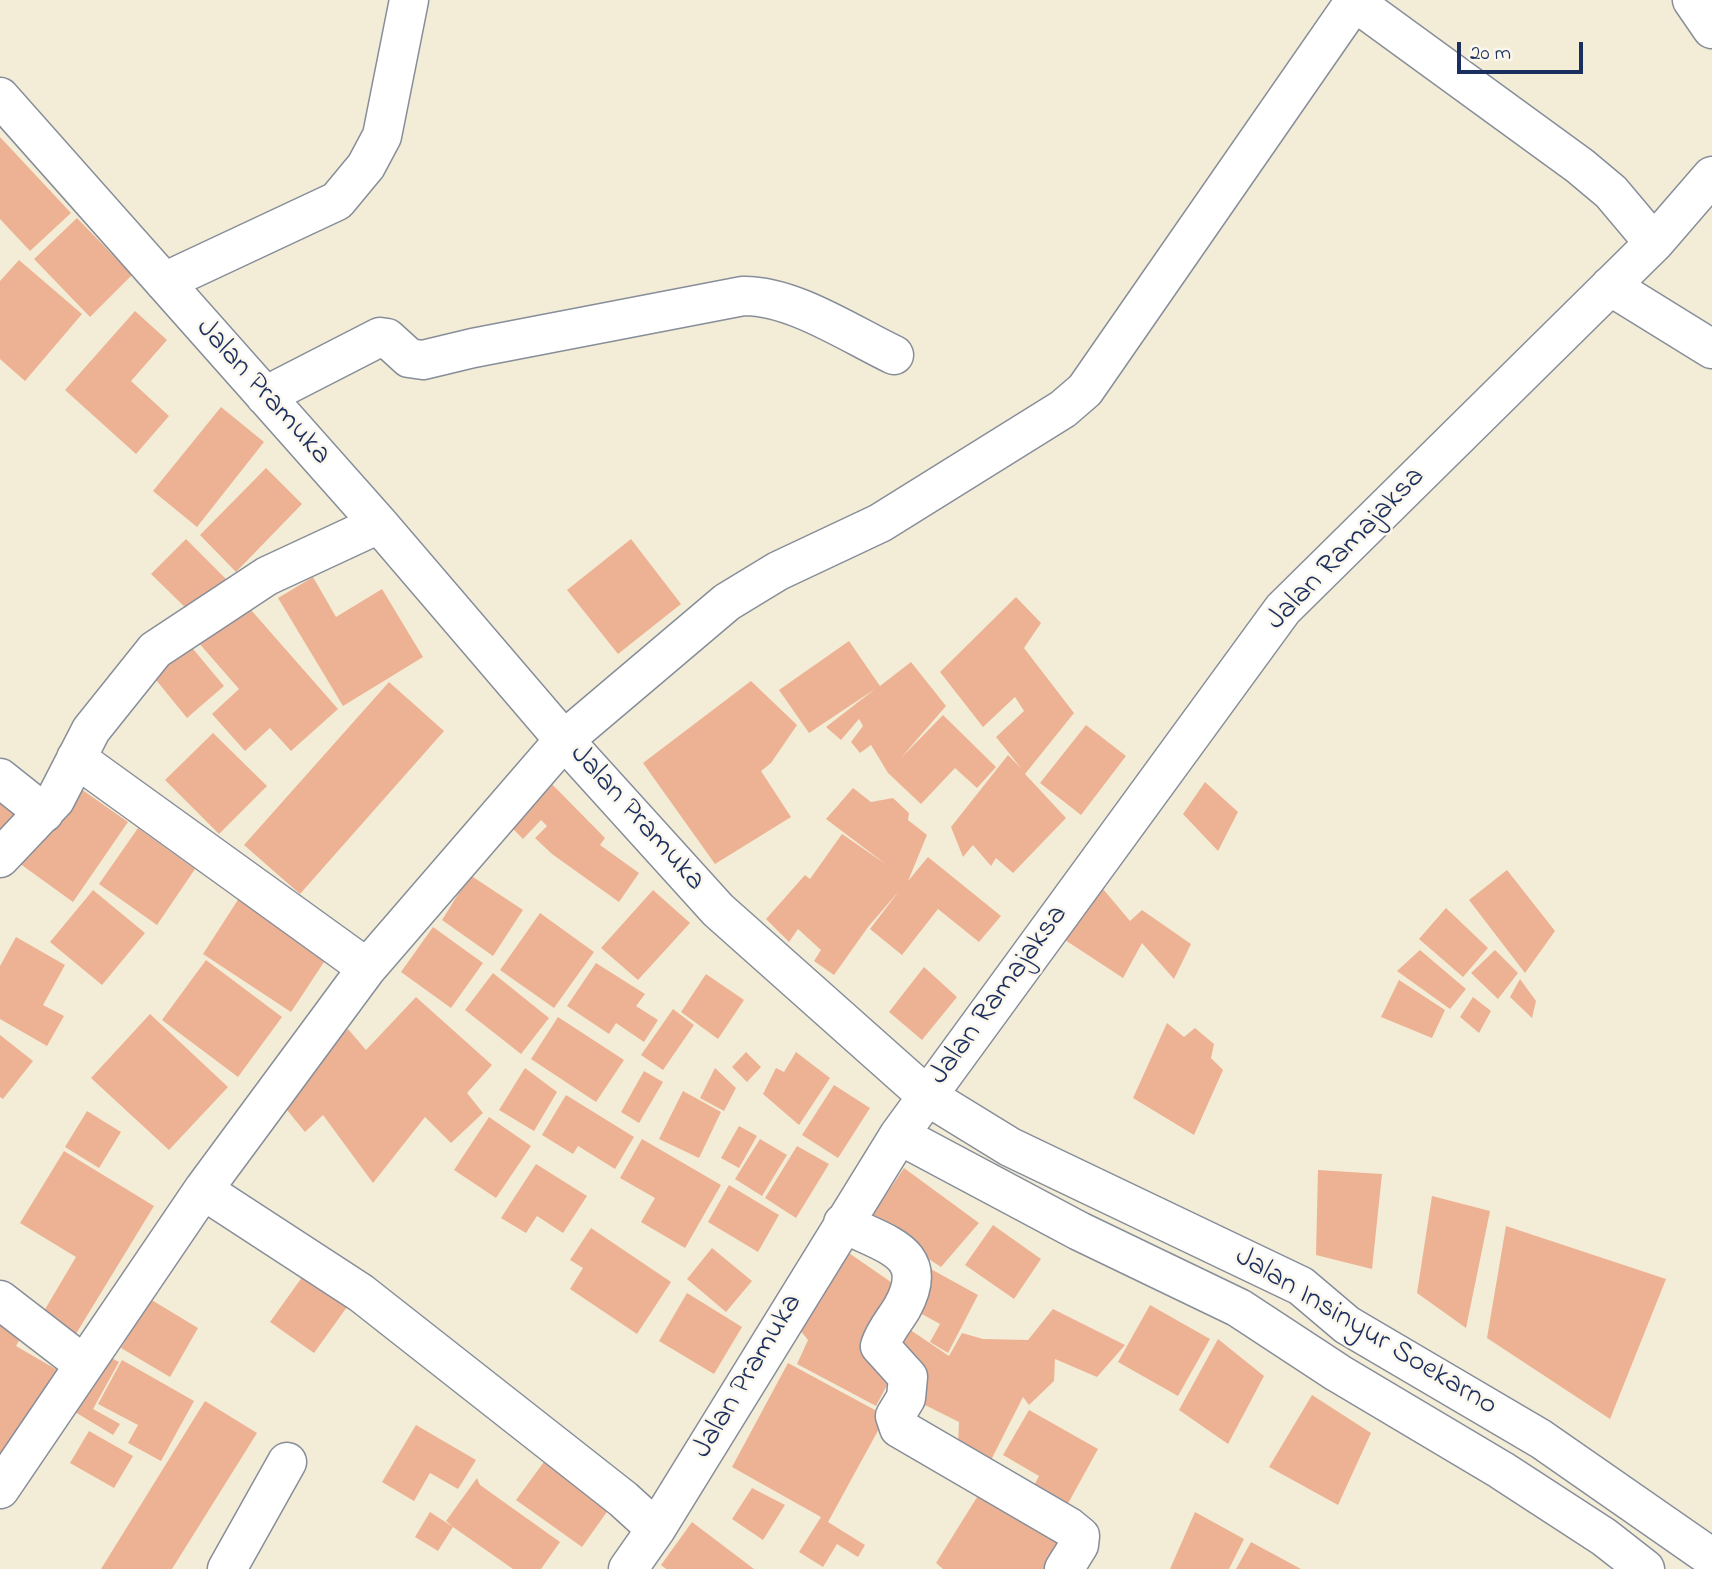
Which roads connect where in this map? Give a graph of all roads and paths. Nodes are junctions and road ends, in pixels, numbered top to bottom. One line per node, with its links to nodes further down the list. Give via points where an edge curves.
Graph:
1 (409, 0): 8 (street, via 382,135 366,166 337,201)
2 (1692, 0): 4 (street)
3 (1353, 1): 7 (street, via 1580,166 1611,192); 14 (street, via 1085,390 1063,409 880,523 778,571 727,602)
4 (1712, 29)
5 (0, 97): 8 (street, Jalan Pramuka)
6 (1712, 176): 7 (street, Jalan Ramajaksa)
7 (1654, 243): 9 (street, Jalan Ramajaksa)
8 (164, 282): 12 (street, Jalan Pramuka)
9 (1610, 286): 10 (street); 20 (street, Jalan Ramajaksa, via 1283,609)
10 (1712, 349)
11 (894, 355): 12 (street, via 786,304 765,296 743,296 423,360 409,358 380,337)
12 (265, 396): 13 (street, Jalan Pramuka)
13 (379, 524): 14 (street, Jalan Pramuka); 15 (street, via 267,576 155,650 91,730)
14 (565, 740): 19 (street); 20 (street, Jalan Pramuka, via 718,910)
15 (76, 758): 17 (street); 19 (street)
16 (0, 778): 17 (street)
17 (44, 813): 18 (street)
18 (0, 858)
19 (368, 968): 22 (street)
20 (927, 1096): 21 (street, Jalan Pramuka); 25 (street, Jalan Insinyur Soekarno, via 1010,1147 1301,1286)
21 (899, 1135): 23 (street, Jalan Pramuka); 27 (street, Jalan Insinyur Soekarno, via 1079,1231 1239,1308)
22 (203, 1190): 26 (street); 30 (street, via 361,1293 623,1499)
23 (843, 1223): 30 (street, Jalan Pramuka); 33 (street, via 902,1254 912,1265 911,1291 880,1346 908,1377 906,1398 895,1416 899,1428 1080,1536)
24 (0, 1300): 26 (street)
25 (1347, 1325): 27 (street); 31 (street, Jalan Insinyur Soekarno, via 1541,1439)
26 (83, 1364): 29 (street)
27 (1324, 1364): 34 (street, Jalan Insinyur Soekarno, via 1501,1470)
28 (287, 1462): 32 (street)
29 (0, 1489)
30 (645, 1555)
31 (1712, 1558)
32 (227, 1569)
33 (1064, 1569)
34 (1645, 1569)

